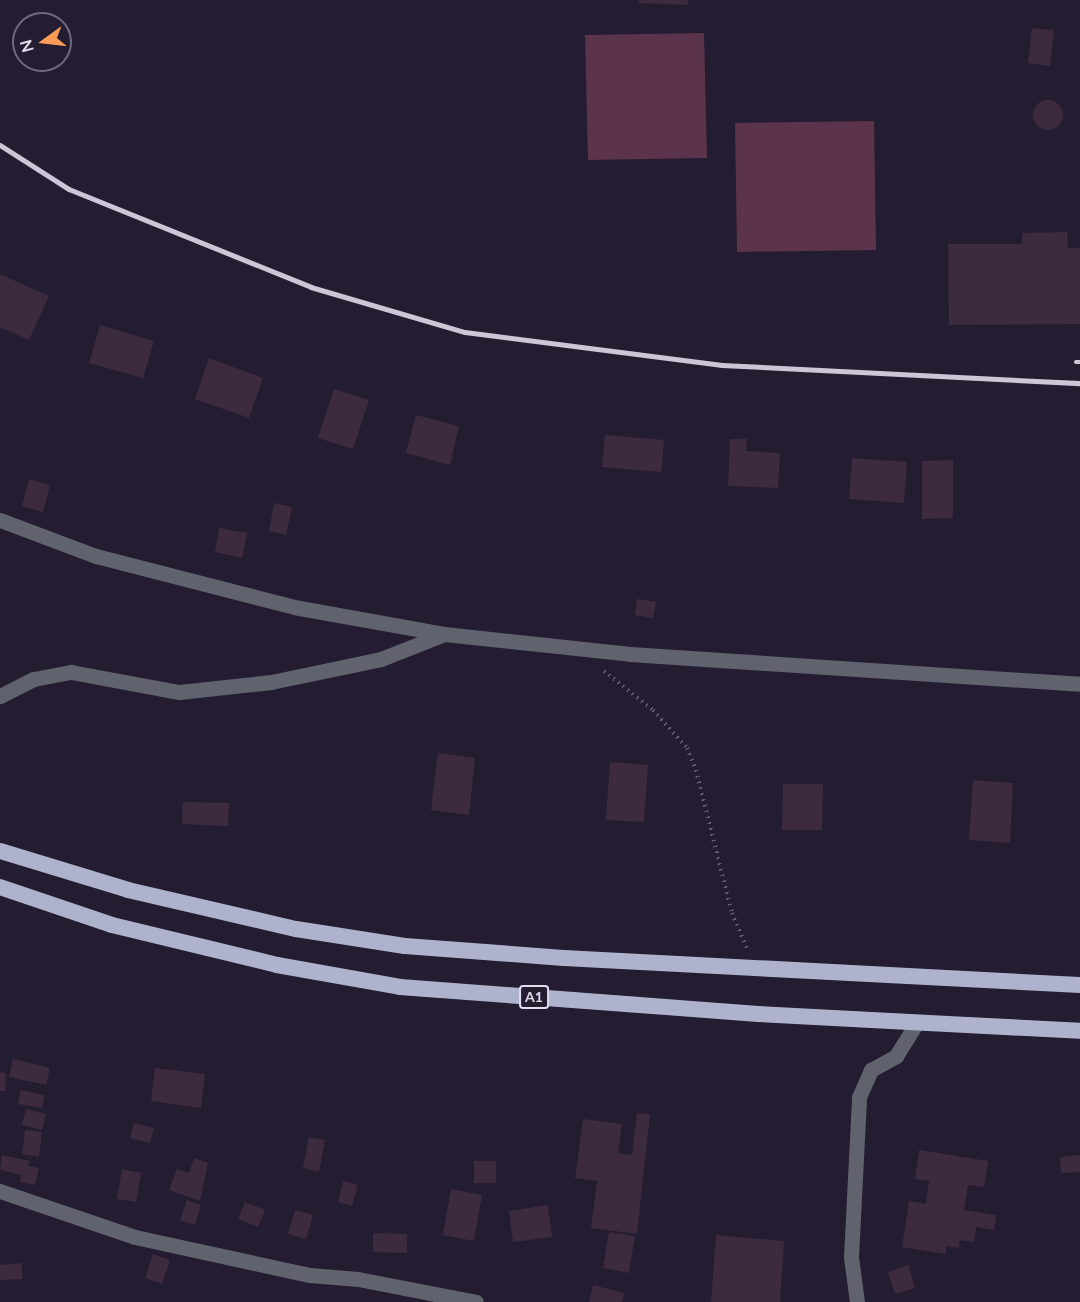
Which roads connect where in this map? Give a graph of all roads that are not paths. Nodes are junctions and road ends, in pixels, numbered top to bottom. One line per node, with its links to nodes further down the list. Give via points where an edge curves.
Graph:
1 (0, 520): 2 (street, via 96,556 294,607)
2 (444, 634): 3 (street, via 574,648); 4 (street, via 381,659 260,684 179,692 71,672 34,679)
3 (1080, 684)
4 (0, 696)
5 (0, 851): 7 (highway, via 128,890 296,929 405,946)
6 (0, 887): 8 (highway, A1, via 112,925 277,965 400,987)
7 (1080, 985)
8 (917, 1022): 9 (highway, A1); 12 (street, via 896,1056 872,1070 859,1097 851,1257)
9 (1080, 1031)
10 (0, 1191): 11 (street, via 135,1237 310,1275 358,1279)
11 (476, 1302)
12 (857, 1302)

